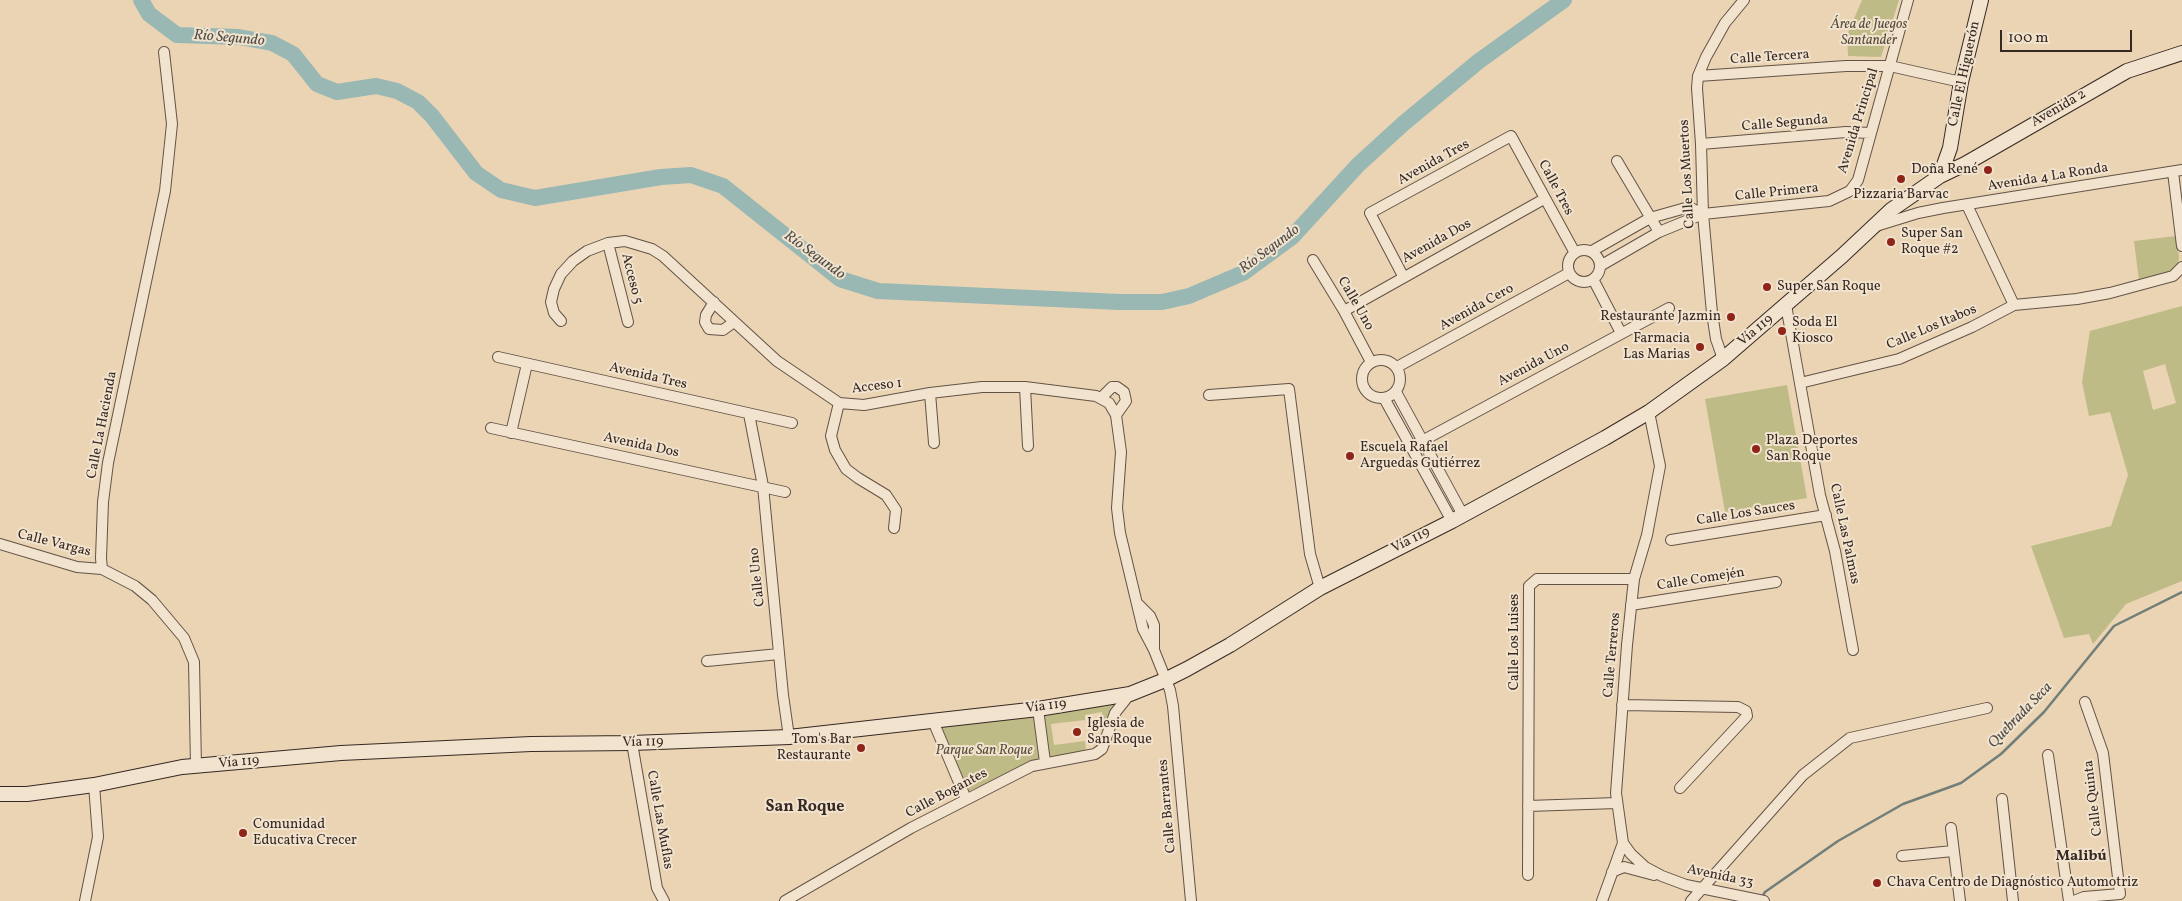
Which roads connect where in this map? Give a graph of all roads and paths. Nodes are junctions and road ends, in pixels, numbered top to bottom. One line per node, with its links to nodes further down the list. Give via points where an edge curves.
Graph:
1 (1744, 0): 7 (street, Calle Los Muertos, via 1725,23)
2 (1908, 0): 6 (street, Avenida Principal)
3 (1981, 0): 8 (main road, Calle El Higuerón)
4 (164, 52): 75 (street, Calle La Hacienda, via 172,124 165,191 108,463 103,502)
5 (2182, 53): 14 (main road, Avenida 2, via 2127,71)
6 (1890, 66): 7 (street, Calle Tercera); 8 (street, Calle Tercera); 9 (street, Avenida Principal)
7 (1698, 76): 11 (street, Calle Los Muertos)
8 (1961, 82): 12 (main road, Calle El Higuerón)
9 (1871, 133): 11 (street, Calle Segunda, via 1846,132); 17 (street, Avenida Principal, via 1858,180)
10 (1511, 136): 19 (street, Calle Tres); 34 (street, Avenida Tres, via 1370,213)
11 (1701, 144): 22 (street, Calle Los Muertos)
12 (1950, 148): 14 (main road, via 1953,162); 16 (main road, Calle El Higuerón)
13 (1617, 161): 23 (street)
14 (1965, 164): 16 (main road, Avenida 2)
15 (2177, 171): 20 (street, Avenida 4 La Ronda); 27 (street)
16 (1940, 176): 18 (main road, Vía 119)
17 (1850, 191): 22 (street, Calle Primera, via 1829,201)
18 (1908, 198): 21 (street, via 1909,206); 24 (main road, Vía 119)
19 (1544, 199): 29 (street, Calle Tres); 34 (street, Avenida Dos)
20 (1967, 205): 21 (street, Avenida 4 La Ronda); 38 (street)
21 (1918, 213): 24 (street, Avenida 4 La Ronda)
22 (1703, 214): 23 (street, via 1689,207); 25 (street); 46 (street, Calle Los Muertos, via 1712,313)
23 (1650, 218): 25 (street); 28 (street)
24 (1874, 227): 37 (main road, Vía 119)
25 (1659, 232): 31 (street)
26 (608, 243): 36 (street, Acceso 1, via 625,241 652,249); 41 (street, Acceso 1, via 587,251 561,274 552,302 554,313); 42 (street, Acceso 5)
27 (2182, 246)
28 (1592, 251): 29 (street); 31 (street)
29 (1575, 252): 33 (street, via 1568,262)
30 (1313, 260): 40 (street, Calle Uno)
31 (1600, 266): 35 (street)
32 (2182, 267): 38 (street, via 2174,276 2110,293)
33 (1569, 272): 35 (street, via 1583,282); 49 (street, Avenida Cero)
34 (1403, 276): 40 (street, Avenida Dos)
35 (1593, 279): 44 (street)
36 (714, 302): 43 (street, Acceso 1); 43 (street, via 706,315 709,329 723,330)
37 (1786, 305): 46 (main road, Vía 119); 50 (street, Calle Las Palmas)
38 (2014, 305): 50 (street, Calle Los Itabos, via 1899,359)
39 (1669, 308): 44 (street, Avenida Uno)
40 (1344, 311): 47 (street, Calle Uno)
41 (561, 321)
42 (628, 322)
43 (734, 322): 57 (street, Acceso 1, via 777,361)
44 (1621, 333): 64 (street, Avenida Uno)
45 (498, 357): 48 (street, Avenida Tres)
46 (1723, 359): 58 (main road, Vía 119)
47 (1371, 362): 49 (street, via 1383,359); 56 (street, via 1362,376 1364,388 1373,396)
48 (527, 364): 59 (street, Avenida Tres); 63 (street)
49 (1398, 367): 52 (street, via 1401,380)
50 (1800, 383): 70 (street, Calle Las Palmas)
51 (1025, 388): 53 (street, Acceso 1, via 982,387); 55 (street, Acceso 1); 66 (street)
52 (1396, 392): 56 (street); 64 (street)
53 (930, 393): 57 (street, Acceso 1, via 864,404); 65 (street)
54 (1209, 395): 78 (street, via 1289,389 1310,543 1316,552)
55 (1101, 398): 60 (street, via 1109,403); 60 (street, via 1112,387 1124,392 1126,401)
56 (1384, 398): 67 (street)
57 (839, 403): 72 (street, via 831,436 835,450 846,468 886,494 896,510)
58 (1650, 412): 71 (main road, Vía 119); 76 (street, Calle Terreros, via 1660,466 1648,535)
59 (749, 414): 61 (street, Avenida Tres); 68 (street, Calle Uno)
60 (1116, 415): 83 (street, via 1122,452 1117,508 1120,533 1143,629)
61 (792, 423)
62 (491, 428): 63 (street, Avenida Dos)
63 (511, 433): 68 (street, Avenida Dos)
64 (1423, 441): 67 (street, Avenida Uno); 71 (street)
65 (934, 443)
66 (1028, 446)
67 (1411, 447): 71 (street)
68 (763, 486): 69 (street, Avenida Dos); 81 (street, Calle Uno)
69 (785, 492)
70 (1826, 515): 73 (street, Calle Los Sauces); 80 (street, Calle Las Palmas)
71 (1458, 518): 78 (main road, Vía 119)
72 (894, 528)
73 (1671, 540)
74 (0, 544): 75 (street, Calle Vargas, via 77,567)
75 (102, 569): 94 (street, via 135,586 152,600 184,638 194,662)
76 (1634, 579): 79 (street, Calle Terreros); 101 (street, Calle Los Luises, via 1537,579 1529,586)
77 (1776, 582): 79 (street, Calle Comején)
78 (1323, 586): 83 (main road, Vía 119, via 1230,645)
79 (1631, 605): 86 (street, Calle Terreros)
80 (1853, 650)
81 (779, 654): 82 (street); 90 (street, Calle Uno)
82 (707, 661)
83 (1165, 680): 84 (main road, Vía 119); 114 (street, Calle Barrantes, via 1173,706)
84 (1130, 694): 87 (main road, Vía 119); 93 (street, Calle Bogantes, via 1115,714 1098,752)
85 (2085, 702): 120 (street, Calle Quinta, via 2103,753 2120,894 2084,896)
86 (1622, 705): 96 (street, via 1738,707 1746,711 1747,716); 100 (street, Calle Terreros)
87 (1038, 708): 89 (main road, Vía 119); 93 (street)
88 (1987, 708): 109 (street, via 1850,738 1804,775)
89 (933, 721): 90 (main road, Vía 119); 98 (street)
90 (790, 737): 91 (main road, Vía 119)
91 (632, 743): 94 (main road, Vía 119, via 390,750); 112 (street, Calle Las Muflas, via 657,888)
92 (2048, 755): 119 (street)
93 (1045, 762): 98 (street, Calle Bogantes)
94 (196, 767): 95 (main road, Vía 119)
95 (94, 785): 97 (main road, Vía 119, via 27,794); 111 (street, via 98,837)
96 (1680, 788)
97 (0, 794)
98 (966, 799): 113 (street, Calle Bogantes)
99 (2002, 799): 118 (street)
100 (1617, 804): 101 (street); 103 (street, Calle Terreros)
101 (1528, 806): 107 (street, Calle Los Luises)
102 (1951, 828): 104 (street)
103 (1623, 844): 106 (street, Calle Terreros); 108 (street, Avenida 33, via 1645,867)
104 (1953, 851): 105 (street); 117 (street)
105 (1902, 856)
106 (1612, 872): 108 (street, via 1624,867); 115 (street, Calle Terreros)
107 (1528, 874)
108 (1662, 876): 109 (street, Avenida 33, via 1686,886)
109 (1702, 888): 110 (street, Avenida 33); 116 (street)
110 (1759, 900)
111 (85, 901)
112 (664, 901)
113 (785, 901)
114 (1191, 901)
115 (1602, 901)
116 (1691, 901)
117 (1960, 901)
118 (2013, 901)
119 (2069, 901)
120 (2074, 901)

